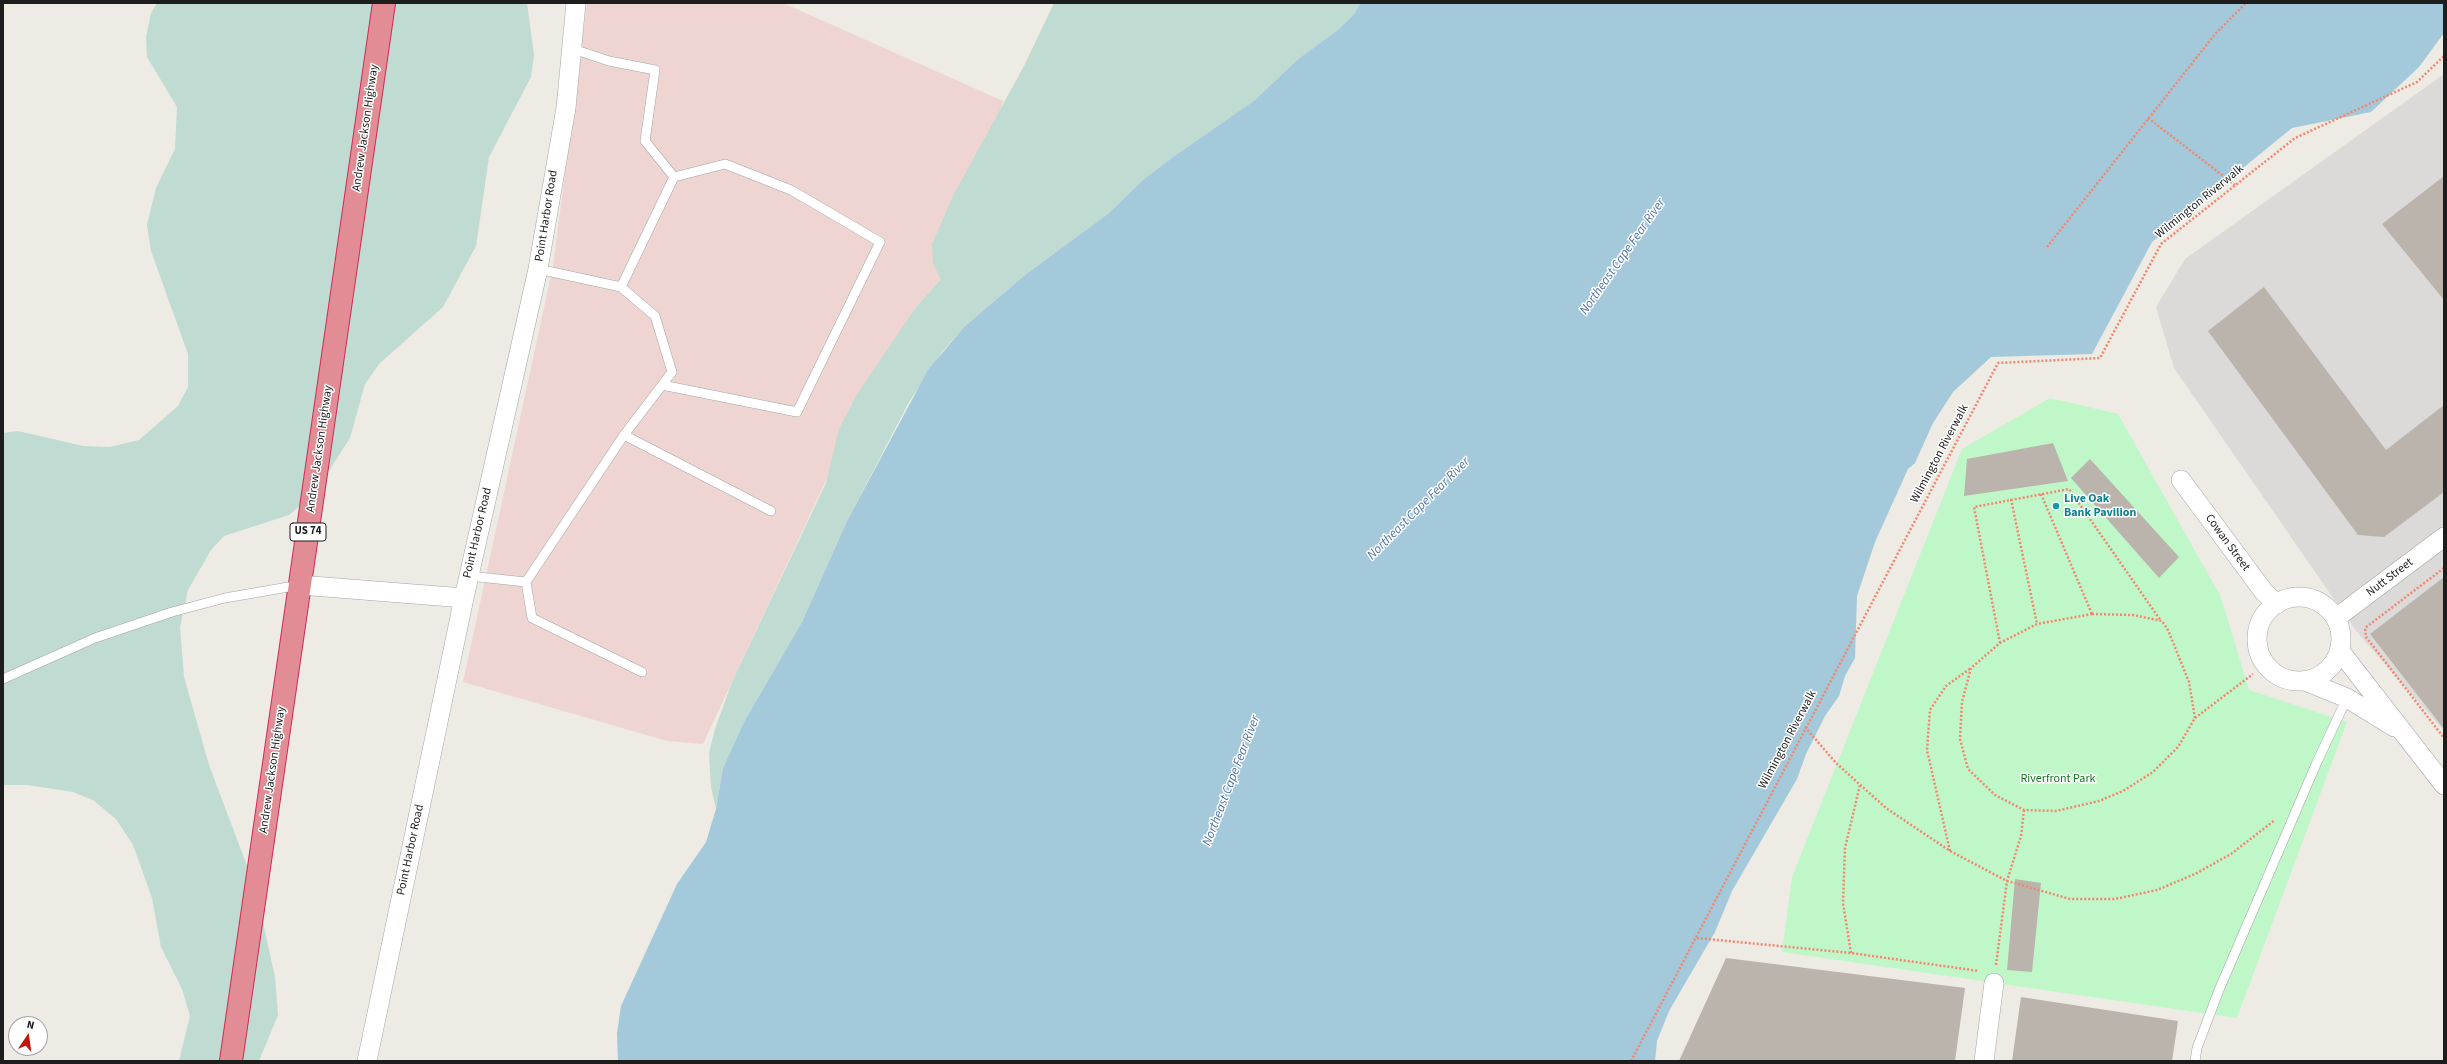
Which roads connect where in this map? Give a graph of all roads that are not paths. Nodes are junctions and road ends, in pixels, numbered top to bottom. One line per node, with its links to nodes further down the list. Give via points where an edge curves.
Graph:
1 (384, 3): 14 (highway, Andrew Jackson Highway / US 74)
2 (576, 3): 3 (street, Point Harbor Road)
3 (573, 49): 4 (lane, via 609,61 655,70 645,141); 5 (street, Point Harbor Road, via 566,108)
4 (674, 177): 6 (lane); 7 (lane, via 725,164 791,190 880,242 798,412)
5 (538, 269): 6 (lane); 12 (street, Point Harbor Road)
6 (621, 287): 7 (lane, via 654,316 672,372)
7 (662, 385): 8 (lane)
8 (624, 436): 10 (lane); 13 (lane)
9 (2181, 480): 16 (street, Cowan Street, via 2264,592)
10 (771, 511)
11 (2444, 537): 17 (street, Nutt Street)
12 (469, 576): 13 (lane); 15 (street, Point Harbor Road)
13 (526, 582): 19 (lane, via 532,618)
14 (300, 585): 15 (street); 20 (lane, via 225,598 172,612 94,638); 26 (highway, Andrew Jackson Highway / US 74)
15 (464, 598): 27 (street, Point Harbor Road)
16 (2277, 604): 17 (street, via 2290,598 2305,598 2319,602); 21 (street, via 2266,613 2259,626 2257,640 2266,666 2278,676 2291,681)
17 (2336, 618): 18 (street, via 2340,629)
18 (2340, 651): 21 (street, via 2332,666 2320,676); 23 (street)
19 (642, 672)
20 (3, 679)
21 (2305, 681): 22 (street)
22 (2347, 698): 23 (street); 29 (lane, via 2219,990 2197,1048)
23 (2399, 729): 24 (street)
24 (2444, 785)
25 (1994, 978): 28 (street)
26 (231, 1061)
27 (368, 1061)
28 (1984, 1061)
29 (2195, 1061)

